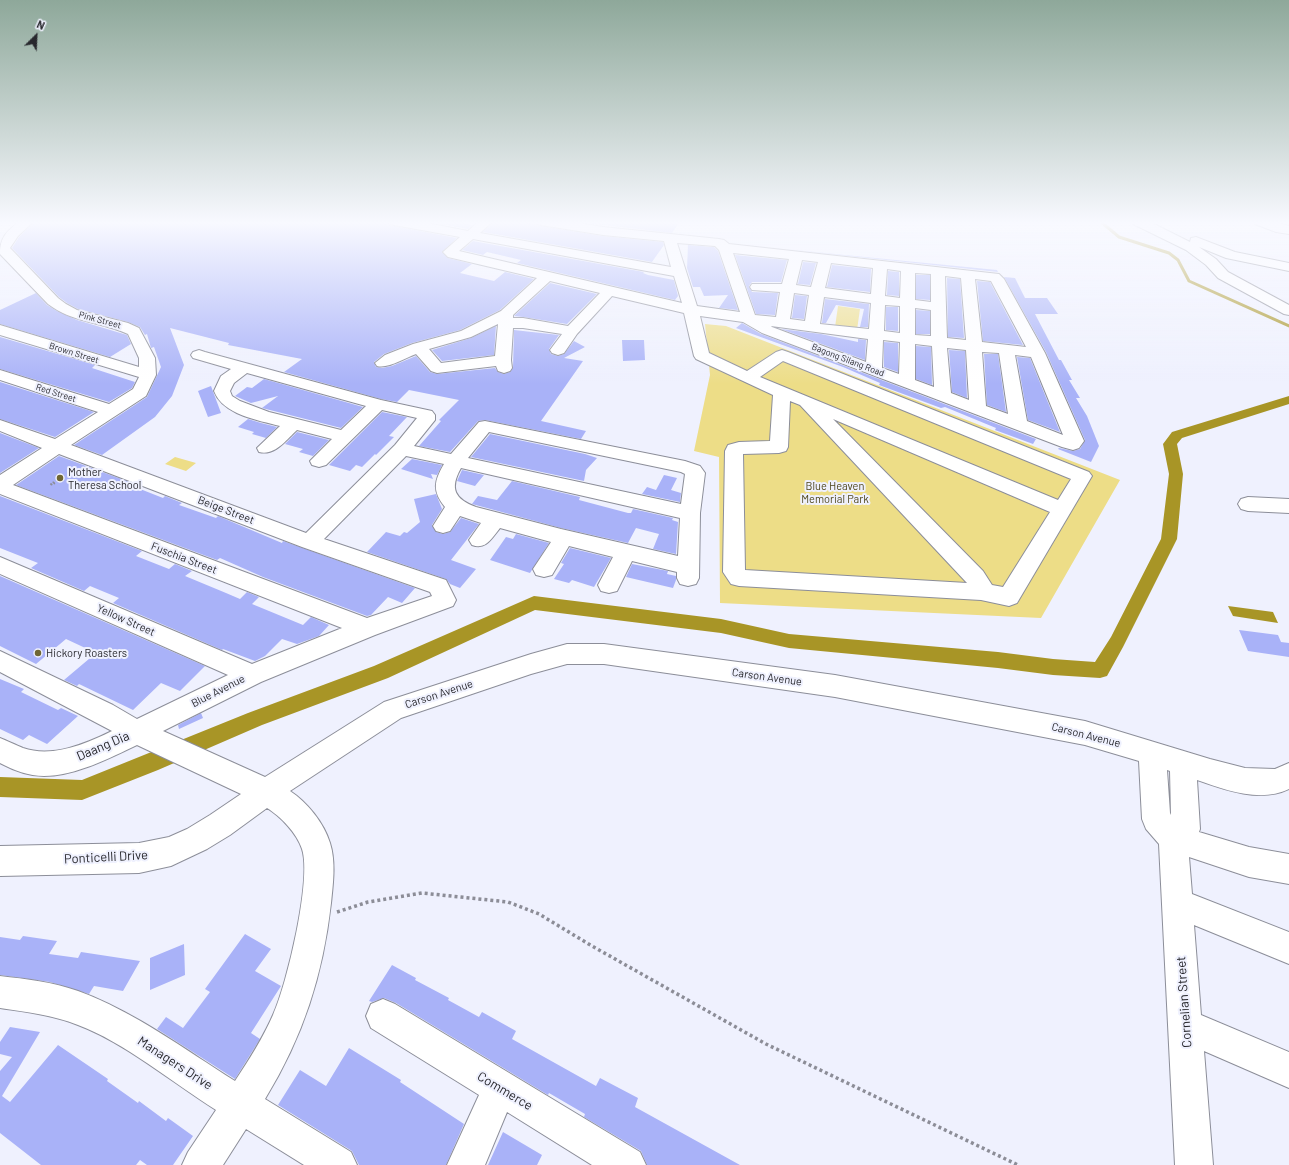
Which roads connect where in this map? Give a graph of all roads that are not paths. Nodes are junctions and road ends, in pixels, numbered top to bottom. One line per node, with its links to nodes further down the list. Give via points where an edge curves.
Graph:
1 (27, 275): 46 (street, Pink Street, via 53,301 72,313 134,331 147,358)
2 (680, 275): 25 (street)
3 (735, 275): 27 (street)
4 (761, 275): 18 (street); 27 (street)
5 (792, 275): 18 (street)
6 (821, 275): 20 (street)
7 (846, 275): 17 (street)
8 (855, 275): 17 (street)
9 (879, 275): 21 (street)
10 (908, 275): 22 (street)
11 (938, 275): 24 (street)
12 (967, 275): 36 (street)
13 (983, 275): 40 (street, via 997,279)
14 (1224, 275): 26 (street)
15 (1240, 275): 23 (street)
16 (547, 276): 19 (street); 28 (street)
17 (849, 278): 20 (street); 21 (street)
18 (788, 288): 20 (street); 29 (street)
19 (609, 291): 25 (street); 32 (street)
20 (817, 292): 30 (street)
21 (877, 299): 22 (street); 33 (street)
22 (907, 302): 24 (street); 34 (street)
23 (1289, 302)
24 (939, 307): 35 (street)
25 (691, 310): 27 (street); 47 (street, via 702,356)
26 (1289, 311)
27 (748, 312): 29 (street); 44 (street, Bagong Silang Road, via 767,330)
28 (506, 318): 32 (street); 37 (street, via 466,334); 37 (street, via 504,364 437,368)
29 (782, 323): 30 (street)
30 (812, 327): 33 (street)
31 (0, 330): 46 (street, Brown Street)
32 (572, 331): 39 (street)
33 (876, 335): 34 (street); 44 (street)
34 (909, 338): 35 (street); 48 (street)
35 (939, 341): 36 (street); 50 (street)
36 (974, 345): 38 (street); 53 (street)
37 (419, 347): 42 (street)
38 (1006, 349): 40 (street); 57 (street)
39 (558, 350)
40 (1037, 353): 57 (street, Bagong Silang Road, via 1075,441 1073,444)
41 (199, 355): 43 (street)
42 (383, 363)
43 (243, 368): 52 (street); 55 (street, via 227,380 222,391 225,398 236,405 234,412 244,416 254,412)
44 (874, 370): 48 (street, Bagong Silang Road)
45 (0, 375): 54 (street, Red Street)
46 (148, 375): 54 (street, via 140,392)
47 (748, 377): 49 (street); 68 (street, via 782,355 1082,476)
48 (907, 383): 50 (street, Bagong Silang Road)
49 (782, 393): 51 (street); 80 (street, via 779,447 739,448 734,451 734,572 739,578)
50 (943, 396): 53 (street, Bagong Silang Road)
51 (806, 401): 68 (street); 80 (street, via 976,577)
52 (378, 404): 58 (street); 61 (street, via 426,415 426,420)
53 (978, 410): 57 (street, Bagong Silang Road)
54 (112, 411): 59 (street)
55 (294, 423): 58 (street); 60 (street)
56 (0, 425): 59 (street, Beige Street)
57 (1019, 425)
58 (344, 436): 62 (street)
59 (58, 446): 64 (street); 75 (street, Beige Street)
60 (266, 448)
61 (402, 449): 63 (street); 75 (street)
62 (319, 461)
63 (456, 461): 67 (street, via 447,475 444,486 448,498); 70 (street); 70 (street, via 485,426 685,467 693,470 695,474)
64 (0, 484)
65 (0, 487): 82 (street, Fuschia Street)
66 (1248, 504): 69 (street)
67 (456, 506): 71 (street); 72 (street)
68 (1061, 509): 80 (street, via 1009,597)
69 (1287, 510)
70 (690, 513): 76 (street, via 687,572)
71 (495, 520): 73 (street); 74 (street)
72 (443, 526)
73 (564, 538): 76 (street); 78 (street)
74 (479, 540)
75 (309, 542): 81 (street, Beige Street, via 438,586)
76 (626, 552): 79 (street)
77 (0, 565): 84 (street, Yellow Street)
78 (544, 569)
79 (609, 585)
80 (981, 592)
81 (445, 600): 82 (street, Blue Avenue)
82 (367, 628): 84 (street, Blue Avenue)
83 (0, 661): 85 (street)
84 (252, 675): 85 (street, Blue Avenue)
85 (137, 732): 86 (street, Daang Dia, via 98,751 70,760 44,764 20,760); 90 (street)
86 (0, 750)
87 (1152, 752): 88 (street, Carson Avenue); 90 (street, Carson Avenue, via 1085,733 835,686 604,654 567,654 393,710); 91 (street, via 1156,819)
88 (1183, 764): 89 (street, Carson Avenue, via 1245,781 1276,782); 91 (street, via 1186,829)
89 (1289, 776)
90 (267, 792): 92 (street, Ponticelli Drive, via 220,825 171,851 139,858); 101 (street, via 299,816 316,844 319,864 318,886 303,974 289,1019)
91 (1173, 838): 93 (street, via 1249,862); 94 (street, Cornelian Street)
92 (0, 861)
93 (1289, 869)
94 (1177, 903): 95 (street); 98 (street, Cornelian Street)
95 (1289, 948)
96 (0, 992): 101 (street, Managers Drive, via 64,1004 112,1023)
97 (383, 1016): 100 (street, Commerce)
98 (1186, 1026): 99 (street); 106 (street, Cornelian Street)
99 (1289, 1070)
100 (500, 1088): 104 (street); 105 (street, Commerce)
101 (240, 1105): 102 (street); 103 (street, Managers Drive)
102 (201, 1165)
103 (338, 1165)
104 (466, 1165)
105 (628, 1165)
106 (1195, 1165)

